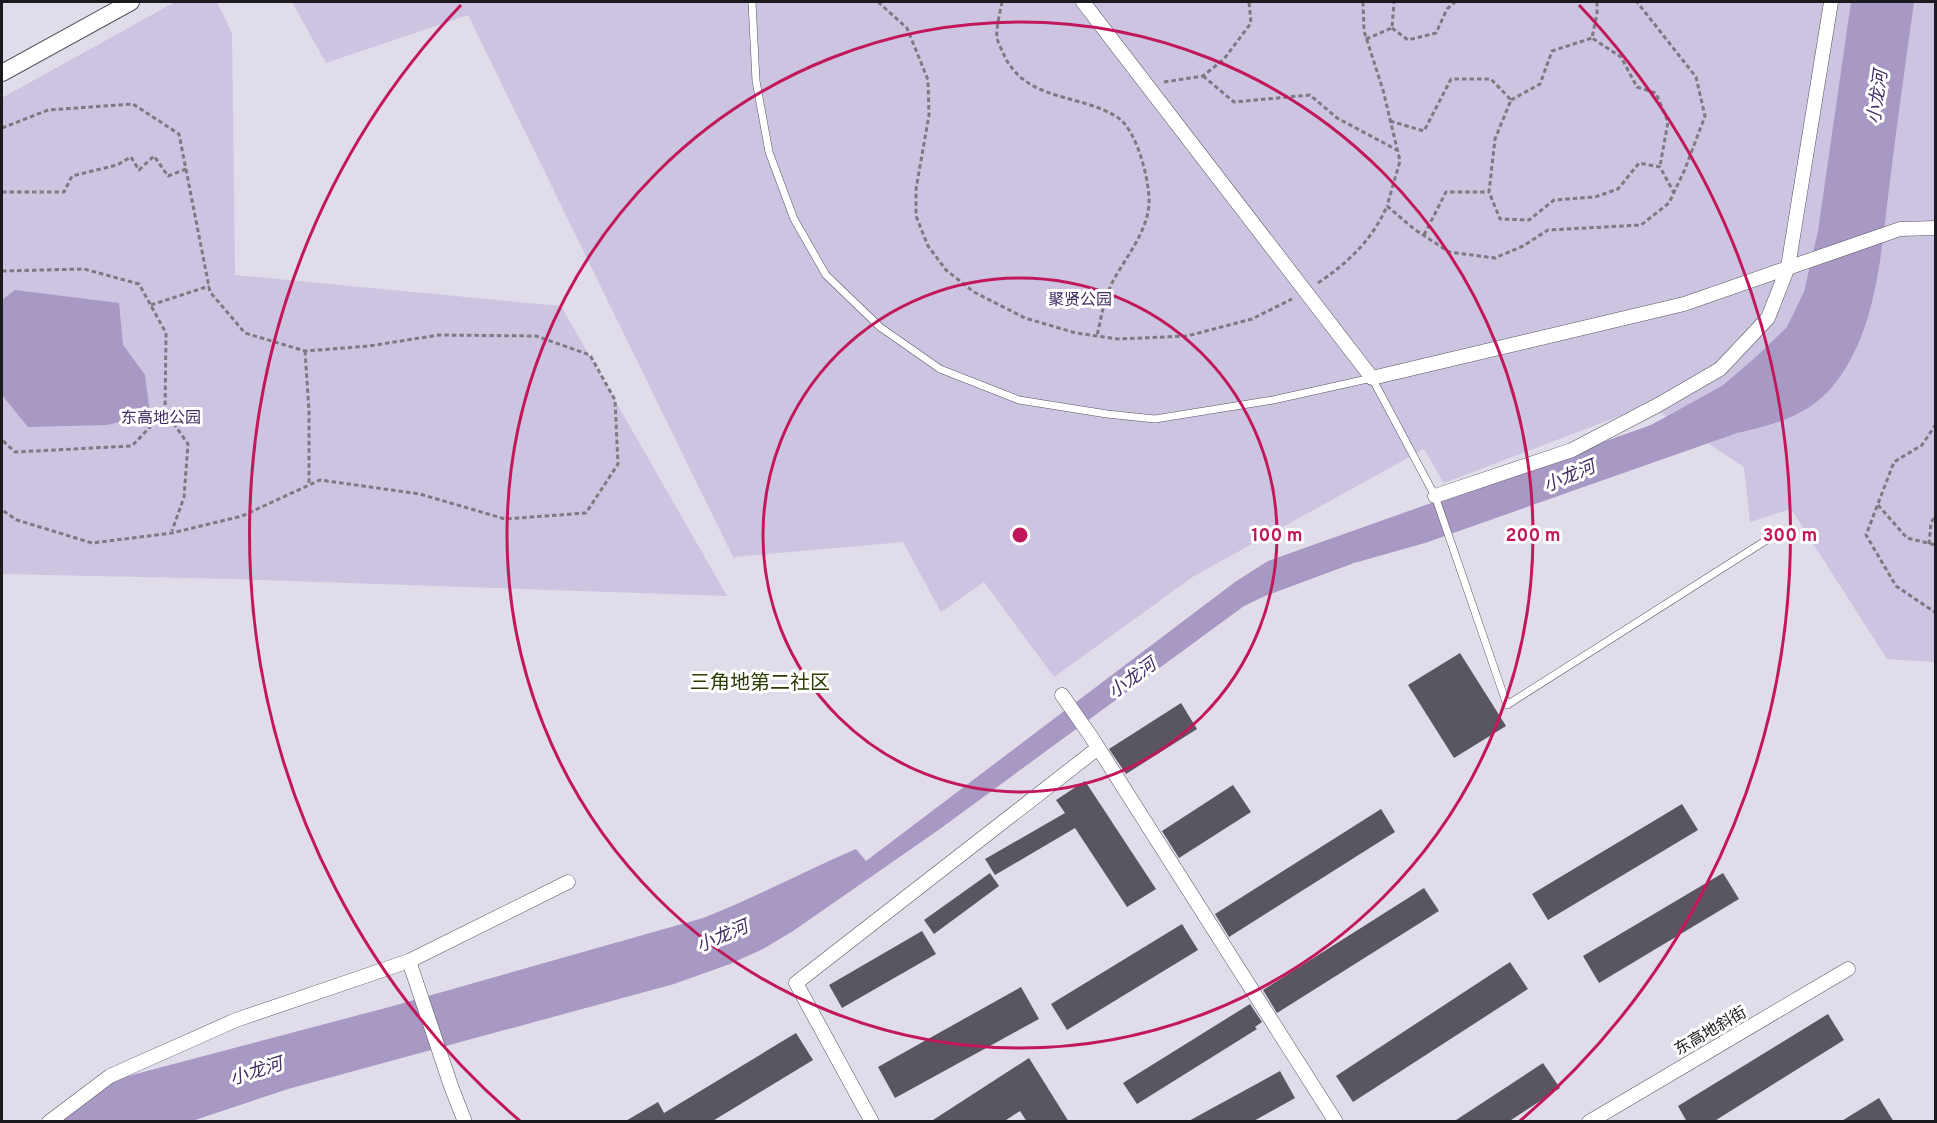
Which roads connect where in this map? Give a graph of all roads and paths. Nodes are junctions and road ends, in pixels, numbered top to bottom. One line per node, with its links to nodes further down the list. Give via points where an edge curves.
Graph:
1 (131, 2): 16 (street)
2 (752, 2): 38 (lane, via 756,81 767,142 794,219 826,275 880,327 940,369 1019,400 1155,419 1273,400)
3 (878, 2): 36 (path, via 907,28 928,80 929,115 916,189 916,216 928,246 946,270 974,292 1025,318)
4 (1002, 2): 36 (path, via 997,39 1019,78 1048,94 1086,103 1119,118 1135,141 1148,180 1149,207 1140,236 1111,285)
5 (1083, 2): 18 (street)
6 (1249, 2): 17 (path, via 1251,23 1224,59)
7 (1362, 2): 15 (path)
8 (1394, 2): 13 (path)
9 (1455, 2): 13 (path, via 1447,9 1436,33 1408,40)
10 (1597, 2): 14 (path)
11 (1637, 2): 27 (path, via 1696,77 1705,116)
12 (1831, 2): 31 (street)
13 (1392, 28): 15 (path)
14 (1592, 38): 19 (path, via 1552,51 1540,84); 23 (path, via 1621,57 1637,87 1656,93 1668,122)
15 (1366, 39): 20 (path)
16 (2, 73)
17 (1203, 76): 18 (path); 22 (path, via 1234,102 1310,95 1338,118)
18 (1146, 85): 34 (street)
19 (1511, 100): 20 (path, via 1491,79 1451,79 1424,131); 26 (path, via 1495,139)
20 (1390, 121): 22 (path)
21 (2, 128): 24 (path, via 48,110 134,104 179,134)
22 (1397, 150): 28 (path, via 1400,160)
23 (1660, 166): 26 (path, via 1639,163 1618,189 1595,197 1554,200 1529,220 1500,219); 27 (path)
24 (186, 168): 25 (path, via 168,176 154,156 139,170 131,157 117,165 72,176 64,192); 33 (path)
25 (2, 192)
26 (1489, 192): 30 (path, via 1446,192)
27 (1674, 194): 30 (path, via 1669,203 1641,225 1548,230 1495,258 1449,252)
28 (1387, 206): 30 (path); 34 (path, via 1378,226 1344,266)
29 (1935, 228): 31 (street, via 1900,230)
30 (1424, 236)
31 (1795, 265): 38 (street, via 1684,304); 43 (street, via 1768,318 1720,369 1572,450)
32 (2, 271): 35 (path, via 84,269 139,284)
33 (209, 286): 35 (path); 37 (path, via 245,333)
34 (1305, 292): 36 (path, via 1252,320 1187,336); 38 (street)
35 (150, 305): 39 (path, via 166,333)
36 (1097, 336)
37 (305, 351): 42 (path); 42 (path, via 369,346 439,334 536,336 590,355 615,400 618,464 586,513 505,519 420,494 320,480)
38 (1372, 378): 43 (lane)
39 (165, 411): 41 (path, via 132,446 15,452); 47 (path, via 188,444 184,497)
40 (1935, 424): 44 (path, via 1922,445 1894,462)
41 (2, 440)
42 (309, 485): 47 (path, via 242,516)
43 (1435, 496): 48 (lane, via 1507,705)
44 (1878, 505): 49 (path, via 1907,538); 51 (path, via 1866,535 1896,586)
45 (2, 510): 47 (path, via 17,520 92,543)
46 (1935, 516): 49 (path)
47 (172, 532)
48 (1765, 541)
49 (1929, 544): 50 (path)
50 (1935, 545)
51 (1935, 613)
52 (1062, 695): 53 (street)
53 (1095, 743): 59 (street, via 796,983); 60 (street)
54 (568, 882): 55 (street)
55 (409, 961): 57 (street, via 236,1020 110,1076); 58 (street)
56 (1848, 969): 61 (street, 东高地斜街)
57 (49, 1122)
58 (465, 1122)
59 (872, 1122)
60 (1336, 1122)
61 (1589, 1122)

